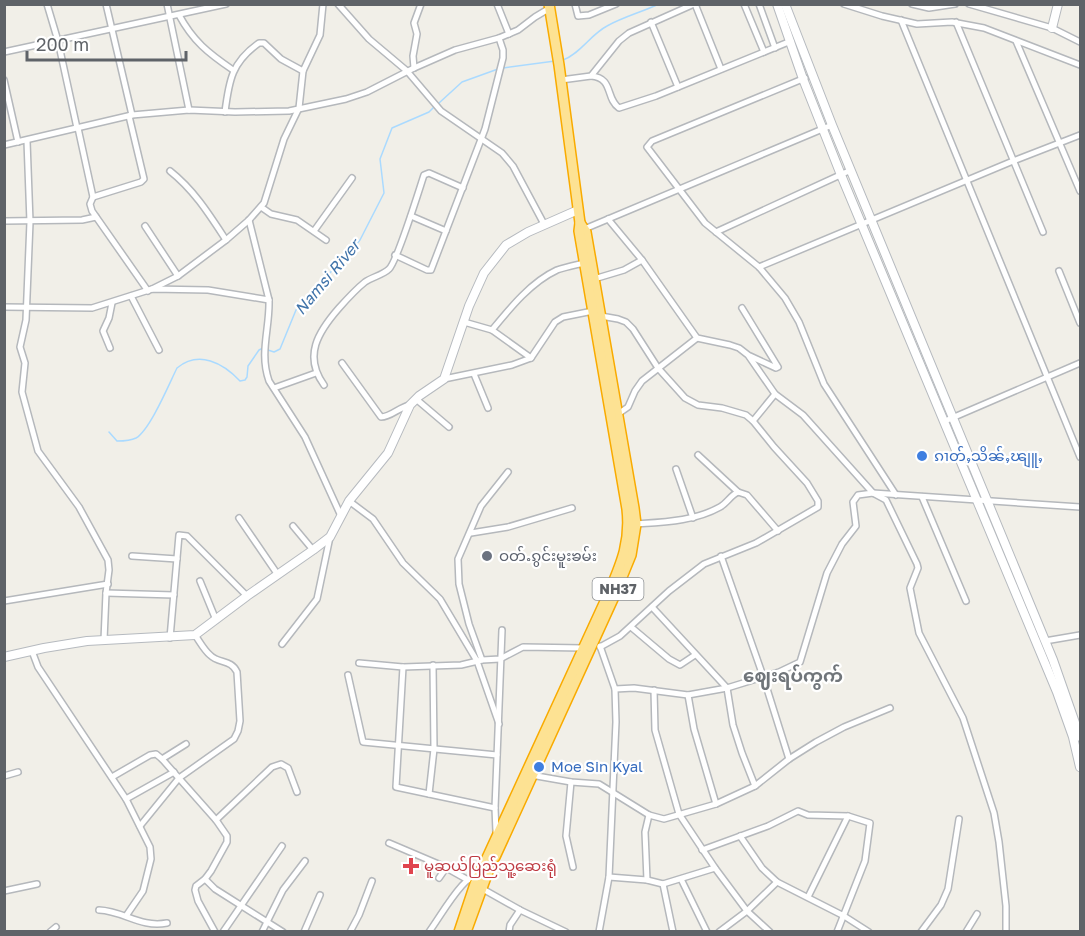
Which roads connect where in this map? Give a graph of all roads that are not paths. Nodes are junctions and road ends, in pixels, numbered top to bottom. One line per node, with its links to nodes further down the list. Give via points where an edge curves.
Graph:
1 (47, 4): 32 (street)
2 (106, 4): 28 (street)
3 (167, 4): 23 (street)
4 (226, 4): 22 (street)
5 (323, 4): 42 (street, via 320,35)
6 (338, 4): 43 (street, via 369,39)
7 (421, 4): 39 (street, via 414,23)
8 (497, 4): 29 (street)
9 (575, 4): 10 (street, via 578,16)
10 (616, 4)
11 (694, 4): 25 (street); 40 (street)
12 (744, 4): 37 (street)
13 (759, 4): 35 (street)
14 (777, 4): 31 (street)
15 (785, 4): 31 (street)
16 (844, 4): 24 (street)
17 (912, 4): 18 (street, via 929,8)
18 (955, 4)
19 (969, 4): 27 (street)
20 (1058, 4): 27 (street)
21 (550, 6): 29 (street); 48 (highway, NH37)
22 (179, 15): 23 (street); 41 (street, via 189,34 207,53)
23 (170, 18): 28 (street); 51 (street)
24 (901, 20): 26 (street, via 917,24); 68 (street)
25 (651, 22): 45 (street, via 619,41); 49 (street)
26 (956, 22): 33 (street); 63 (street)
27 (1052, 28): 34 (street)
28 (113, 30): 32 (street); 53 (street)
29 (509, 34): 30 (street)
30 (499, 38): 39 (street, via 455,50); 58 (street, via 503,50 501,65)
31 (794, 40): 35 (street); 44 (street); 46 (street)
32 (58, 41): 36 (street); 55 (street)
33 (1016, 41): 38 (street); 61 (street)
34 (1080, 42)
35 (775, 48): 37 (street)
36 (4, 52)
37 (764, 52): 40 (street)
38 (1080, 65)
39 (414, 68): 43 (street)
40 (721, 69): 49 (street)
41 (232, 70): 42 (street, via 261,42); 52 (street)
42 (303, 71): 50 (street)
43 (408, 71): 50 (street, via 356,96); 58 (street, via 438,108)
44 (812, 75): 46 (street); 54 (street)
45 (591, 76): 48 (street); 49 (street, via 606,83 613,103 619,108)
46 (803, 79): 56 (street); 70 (street, via 648,144 648,150)
47 (4, 80): 60 (street)
48 (561, 80): 74 (highway, NH37)
49 (678, 87)
50 (299, 108): 52 (street); 73 (street)
51 (189, 110): 52 (street); 53 (street)
52 (225, 112)
53 (131, 115): 55 (street); 72 (street, via 144,179)
54 (832, 125): 56 (street); 64 (street)
55 (78, 128): 59 (street); 72 (street)
56 (822, 129): 66 (street); 70 (street)
57 (1080, 135): 61 (street)
58 (482, 139): 69 (street); 82 (street, via 513,166)
59 (27, 141): 60 (street); 81 (street)
60 (18, 142): 62 (street)
61 (1062, 143): 63 (street); 71 (street)
62 (4, 145)
63 (1013, 161): 68 (street); 89 (street)
64 (851, 170): 66 (street); 79 (street)
65 (170, 171): 90 (street, via 199,198)
66 (841, 175): 83 (street); 88 (street)
67 (352, 178): 86 (street)
68 (966, 180): 79 (street); 124 (street)
69 (463, 188): 75 (street, via 426,173); 87 (street)
70 (678, 189): 77 (street); 88 (street)
71 (1080, 191)
72 (93, 197): 76 (street, via 90,204)
73 (261, 207): 78 (street); 86 (street, via 271,214 297,220)
74 (578, 210): 82 (street); 85 (highway, NH37)
75 (411, 216): 87 (street); 92 (street)
76 (96, 217): 81 (street); 99 (street)
77 (608, 219): 85 (street); 93 (street)
78 (249, 220): 90 (street); 103 (street)
79 (871, 220): 83 (street); 100 (street)
80 (4, 221): 81 (street)
81 (30, 222): 106 (street)
82 (544, 224): 109 (street, via 506,245 484,273)
83 (861, 224): 95 (street); 101 (street)
84 (145, 226): 97 (street)
85 (581, 228): 94 (highway, NH37); 98 (highway, NH37)
86 (314, 231): 91 (street)
87 (446, 231): 92 (street, via 430,271)
88 (716, 232): 95 (street)
89 (1043, 232)
90 (226, 240): 97 (street)
91 (326, 240)
92 (395, 255): 122 (street, via 389,269 365,283 326,323 315,349)
93 (642, 260): 98 (street); 112 (street)
94 (584, 263): 108 (highway, NH37); 111 (street, via 542,279)
95 (759, 267): 143 (street, via 785,298 824,384)
96 (1059, 270): 110 (street)
97 (178, 276): 99 (street)
98 (594, 279): 108 (highway, NH37)
99 (150, 290): 102 (street); 103 (street, via 208,290)
100 (901, 290): 101 (street); 114 (street)
101 (891, 295): 116 (street)
102 (131, 296): 104 (street); 115 (street)
103 (269, 300): 127 (street, via 263,358)
104 (112, 303): 106 (street, via 92,308); 113 (street, via 103,331)
105 (4, 307): 106 (street)
106 (27, 308): 164 (street, via 20,347 25,363 21,392 38,451 79,507 108,560)
107 (742, 308): 117 (street, via 778,367)
108 (597, 314): 118 (street, via 563,317 555,322); 121 (street, via 626,322); 132 (highway, NH37); 181 (highway, NH37, via 629,524 624,555)
109 (464, 322): 111 (street); 125 (street)
110 (1080, 323)
111 (492, 330): 118 (street)
112 (697, 338): 117 (street, via 730,345); 121 (street)
113 (110, 348)
114 (925, 348): 116 (street); 133 (street)
115 (159, 350)
116 (915, 352): 135 (street)
117 (748, 355): 128 (street)
118 (531, 358): 123 (street)
119 (342, 363): 130 (street, via 381,417)
120 (1080, 363): 124 (street)
121 (658, 368): 132 (street, via 642,381 628,407); 134 (street, via 685,398 698,405 746,415)
122 (316, 373): 126 (street); 127 (street)
123 (474, 374): 125 (street); 131 (street)
124 (1047, 378): 133 (street); 138 (street)
125 (444, 379): 129 (street)
126 (324, 385)
127 (274, 388): 150 (street, via 304,437)
128 (775, 394): 134 (street); 142 (street, via 803,416)
129 (416, 399): 130 (street); 136 (street)
130 (410, 405): 147 (street, via 388,453)
131 (488, 408)
132 (617, 415): 153 (highway, NH37)
133 (954, 418): 135 (street); 146 (street)
134 (753, 421): 155 (street, via 818,501 818,507)
135 (945, 421): 145 (street)
136 (449, 427)
137 (698, 455): 141 (street)
138 (1080, 457)
139 (676, 469): 152 (street)
140 (508, 472): 156 (street, via 481,506)
141 (738, 492): 152 (street, via 724,505); 155 (street, via 747,495)
142 (873, 493): 143 (street); 191 (street, via 858,495 853,502 856,526 827,573 801,662); 283 (street, via 888,504 917,564 910,588 919,633 959,709 982,772 999,842)
143 (896, 495): 144 (street)
144 (922, 497): 145 (street); 169 (street)
145 (978, 499): 146 (street); 205 (street, via 1057,692)
146 (988, 500): 148 (street); 178 (street)
147 (349, 501): 150 (street); 186 (street, via 373,519 403,563 440,599)
148 (1080, 507)
149 (572, 508): 156 (street, via 508,527)
150 (341, 516): 157 (street)
151 (239, 518): 162 (street)
152 (693, 518): 153 (street)
153 (636, 524): 179 (highway, NH37, via 631,555)
154 (293, 526): 158 (street)
155 (778, 531): 160 (street)
156 (471, 533): 186 (street, via 458,560 459,584)
157 (330, 537): 158 (street); 180 (street, via 317,599)
158 (313, 550): 162 (street)
159 (132, 556): 161 (street)
160 (722, 556): 170 (street, via 693,571); 191 (street)
161 (177, 559): 166 (street); 167 (street, via 177,536 182,534)
162 (278, 574): 167 (street)
163 (200, 581): 171 (street)
164 (108, 584): 165 (street); 168 (street)
165 (106, 593): 166 (street); 177 (street)
166 (174, 595): 176 (street)
167 (247, 596): 171 (street)
168 (4, 601)
169 (966, 601)
170 (652, 607): 172 (street); 183 (street)
171 (216, 620): 175 (street)
172 (631, 627): 179 (street, via 620,636); 183 (street, via 680,665)
173 (502, 630): 185 (street)
174 (1080, 635): 178 (street)
175 (195, 636): 176 (street); 211 (street, via 210,656 234,666 240,721 234,739)
176 (170, 638): 177 (street)
177 (104, 640): 182 (street)
178 (1045, 641): 198 (street)
179 (597, 643): 193 (street); 208 (highway, NH37)
180 (282, 644)
181 (583, 648): 185 (street, via 523,647); 208 (highway, NH37)
182 (32, 651): 184 (street); 210 (street, via 38,667)
183 (695, 655): 192 (street)
184 (4, 657)
185 (500, 659): 186 (street); 197 (street)
186 (479, 661): 188 (street); 197 (street)
187 (359, 663): 189 (street)
188 (433, 665): 189 (street); 201 (street)
189 (403, 667): 200 (street)
190 (348, 675): 200 (street, via 363,742)
191 (763, 676): 192 (street); 204 (street)
192 (727, 688): 195 (street); 213 (street, via 733,725)
193 (615, 689): 194 (street); 215 (street)
194 (654, 690): 195 (street); 220 (street, via 655,730)
195 (688, 695): 218 (street)
196 (890, 708): 204 (street, via 844,727)
197 (498, 724): 202 (street)
198 (1080, 737)
199 (186, 744): 203 (street)
200 (398, 746): 201 (street); 216 (street, via 396,787)
201 (434, 749): 202 (street); 216 (street)
202 (497, 755): 219 (street)
203 (162, 759): 207 (street); 210 (street, via 150,755)
204 (789, 759): 213 (street)
205 (1080, 763)
206 (18, 772): 209 (street)
207 (174, 772): 211 (street); 217 (street)
208 (529, 774): 212 (street); 227 (highway, NH37); 230 (highway, NH37)
209 (4, 776)
210 (112, 777): 217 (street)
211 (179, 778): 224 (street); 225 (street)
212 (571, 782): 215 (street, via 593,782); 234 (street, via 566,836)
213 (755, 786): 218 (street)
214 (297, 792): 224 (street, via 288,768 281,764)
215 (614, 792): 221 (street); 237 (street)
216 (429, 794): 219 (street)
217 (126, 799): 225 (street)
218 (716, 804): 220 (street)
219 (495, 808): 227 (street)
220 (679, 814): 221 (street, via 664,819); 231 (street)
221 (649, 815): 242 (street, via 645,832)
222 (848, 816): 226 (street, via 798,811); 250 (street); 257 (street, via 871,825 865,861)
223 (959, 819): 281 (street, via 948,889 942,905)
224 (216, 820): 239 (street, via 227,842)
225 (140, 826): 256 (street, via 151,859 143,891)
226 (740, 836): 231 (street); 244 (street)
227 (496, 837): 230 (street); 233 (highway, NH37)
228 (389, 843): 235 (street)
229 (282, 846): 251 (street)
230 (498, 849): 233 (highway, NH37)
231 (702, 850): 236 (street)
232 (305, 861): 258 (street, via 283,890)
233 (488, 865): 241 (street); 247 (highway, NH37); 270 (highway, NH37, via 475,884)
234 (573, 867)
235 (447, 868): 238 (street); 241 (street)
236 (715, 868): 240 (street); 254 (street)
237 (609, 877): 242 (street); 274 (street)
238 (439, 878)
239 (205, 879): 251 (street); 263 (street, via 196,886 196,893)
240 (681, 879): 246 (street); 276 (street)
241 (468, 880): 269 (street)
242 (647, 880): 246 (street)
243 (372, 881): 268 (street)
244 (777, 882): 250 (street); 254 (street)
245 (37, 884): 248 (street)
246 (663, 884): 275 (street)
247 (481, 888): 253 (street); 271 (highway, NH37)
248 (4, 891)
249 (320, 896): 267 (street)
250 (808, 897): 257 (street)
251 (240, 905): 258 (street); 264 (street)
252 (99, 910): 256 (street)
253 (519, 910): 272 (street); 273 (street)
254 (747, 911): 261 (street); 278 (street)
255 (977, 914): 282 (street)
256 (126, 916): 259 (street, via 144,924)
257 (844, 916): 279 (street); 280 (street)
258 (267, 921): 265 (street); 266 (street)
259 (166, 923)
260 (56, 927): 262 (street)
261 (727, 929): 277 (street)
262 (50, 932)
263 (215, 932)
264 (223, 932)
265 (262, 932)
266 (283, 932)
267 (304, 932)
268 (350, 932)
269 (429, 932)
270 (459, 932)
271 (466, 932)
272 (509, 932)
273 (566, 932)
274 (599, 932)
275 (673, 932)
276 (706, 932)
277 (719, 932)
278 (770, 932)
279 (837, 932)
280 (869, 932)
281 (921, 932)
282 (966, 932)
283 (1006, 932)

